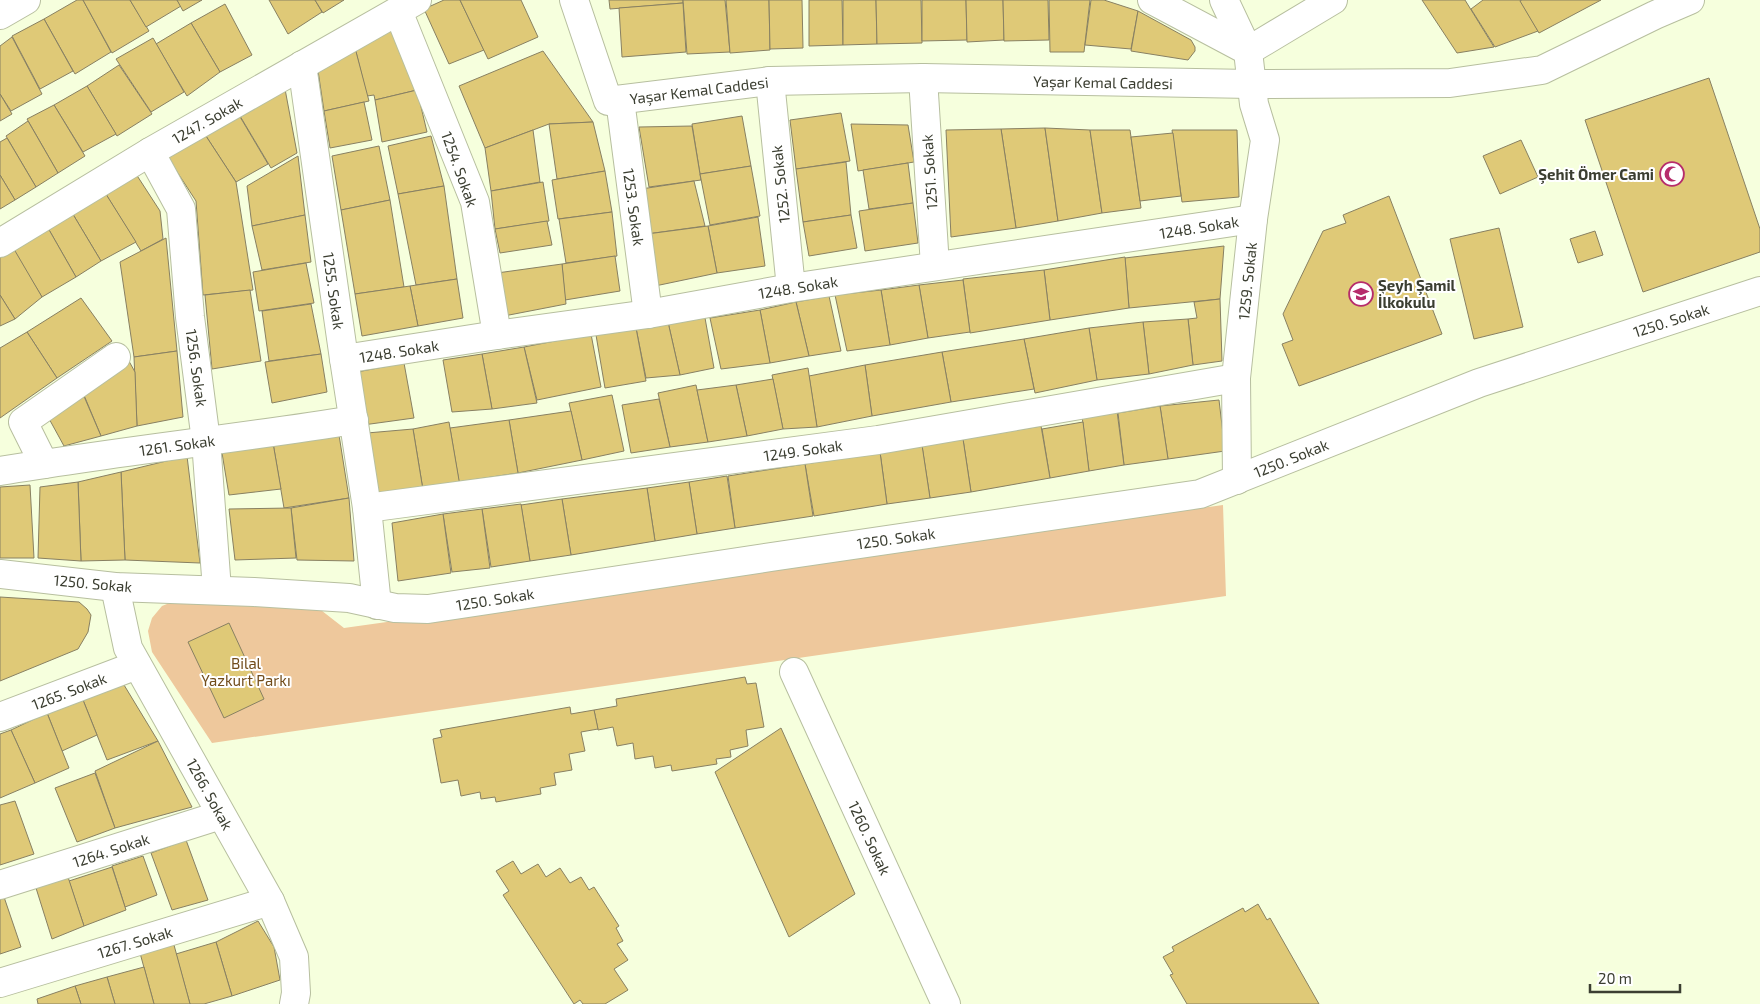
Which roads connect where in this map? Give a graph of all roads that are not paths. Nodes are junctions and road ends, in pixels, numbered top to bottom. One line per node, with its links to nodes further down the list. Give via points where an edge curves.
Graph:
1 (26, 0): 9 (street)
2 (574, 0): 15 (street, Yaşar Kemal Caddesi, via 608,101)
3 (1152, 0): 10 (street)
4 (1224, 0): 10 (street)
5 (1332, 0): 10 (street)
6 (1690, 0): 8 (street, Yaşar Kemal Caddesi)
7 (407, 5): 11 (street, 1247. Sokak); 23 (street, 1254. Sokak, via 475,202)
8 (1650, 7): 14 (street, Yaşar Kemal Caddesi, via 1542,70 1450,83)
9 (0, 15)
10 (1248, 50): 14 (street, 1259. Sokak)
11 (302, 66): 16 (street, 1247. Sokak); 25 (street, 1255. Sokak)
12 (923, 78): 13 (street, Yaşar Kemal Caddesi); 14 (street, Yaşar Kemal Caddesi); 19 (street, 1251. Sokak)
13 (770, 81): 15 (street, Yaşar Kemal Caddesi); 20 (street, 1252. Sokak)
14 (1251, 84): 17 (street, 1259. Sokak, via 1265,140)
15 (620, 100): 22 (street, 1253. Sokak)
16 (150, 152): 18 (street, 1247. Sokak); 28 (street, 1256. Sokak, via 181,209 190,317)
17 (1253, 219): 19 (street, 1248. Sokak); 26 (street, 1259. Sokak)
18 (0, 243)
19 (935, 266): 20 (street, 1248. Sokak)
20 (791, 288): 22 (street, 1248. Sokak)
21 (1760, 291): 31 (street, 1250. Sokak, via 1479,383)
22 (648, 314): 23 (street, 1248. Sokak)
23 (497, 335): 25 (street, 1248. Sokak)
24 (116, 357): 29 (street, via 23,422)
25 (344, 359): 27 (street, 1255. Sokak)
26 (1236, 378): 31 (street, 1259. Sokak); 32 (street, 1249. Sokak, via 878,440)
27 (354, 420): 28 (street, 1261. Sokak); 32 (street, 1255. Sokak)
28 (206, 441): 29 (street, 1261. Sokak); 35 (street, 1256. Sokak)
29 (44, 464): 30 (street, 1261. Sokak)
30 (0, 472)
31 (1237, 480): 36 (street, 1250. Sokak, via 1200,494 428,609)
32 (368, 508): 36 (street, 1255. Sokak)
33 (0, 574): 34 (street, 1250. Sokak)
34 (115, 586): 35 (street, 1250. Sokak); 37 (street, 1266. Sokak, via 128,648)
35 (217, 590): 36 (street, 1250. Sokak, via 349,598)
36 (377, 605)
37 (137, 664): 39 (street, 1265. Sokak); 40 (street, 1266. Sokak)
38 (794, 672): 45 (street, 1260. Sokak)
39 (0, 717)
40 (221, 815): 41 (street, 1264. Sokak); 42 (street, 1266. Sokak)
41 (0, 886)
42 (270, 901): 43 (street, 1267. Sokak); 44 (street, 1266. Sokak, via 294,957)
43 (0, 982)
44 (294, 1004)
45 (946, 1004)

